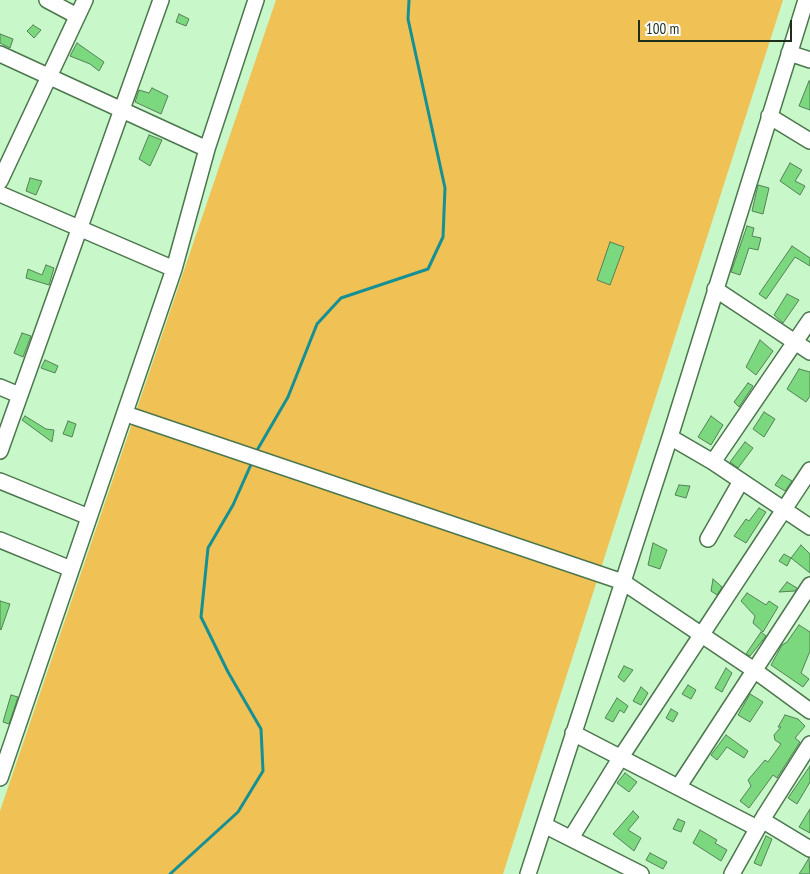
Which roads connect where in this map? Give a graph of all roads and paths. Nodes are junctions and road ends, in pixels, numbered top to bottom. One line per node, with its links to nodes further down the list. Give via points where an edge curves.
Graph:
1 (47, 0): 6 (street)
2 (85, 0): 6 (street)
3 (161, 0): 11 (street)
4 (256, 0): 14 (street)
5 (806, 0): 7 (street)
6 (77, 16): 10 (street)
7 (789, 53): 9 (street); 12 (street)
8 (0, 54): 10 (street)
9 (810, 60)
10 (49, 76): 11 (street); 15 (street)
11 (122, 112): 14 (street); 17 (street)
12 (769, 116): 13 (street); 19 (street)
13 (810, 141)
14 (207, 149): 18 (street)
15 (0, 181)
16 (0, 194): 17 (street)
17 (80, 230): 18 (street); 24 (street)
18 (174, 269): 25 (street)
19 (716, 289): 21 (street); 26 (street)
20 (810, 320): 21 (street)
21 (795, 342): 22 (street); 28 (street)
22 (810, 352)
23 (0, 387): 24 (street)
24 (18, 394): 27 (street)
25 (126, 414): 33 (street); 38 (street)
26 (670, 437): 28 (street); 38 (street)
27 (0, 451)
28 (713, 462): 30 (street)
29 (810, 470): 32 (street)
30 (741, 481): 32 (street); 35 (street)
31 (0, 482): 33 (street)
32 (783, 509): 34 (street); 40 (street)
33 (89, 517): 37 (street)
34 (810, 527)
35 (708, 539)
36 (0, 540): 37 (street)
37 (71, 569): 46 (street)
38 (623, 582): 40 (street); 43 (street)
39 (810, 585): 41 (street)
40 (702, 635): 41 (street); 45 (street)
41 (754, 670): 42 (street); 48 (street)
42 (810, 711)
43 (573, 733): 45 (street); 50 (street)
44 (810, 744): 49 (street)
45 (621, 757): 48 (street); 51 (street)
46 (3, 761): 47 (street)
47 (0, 778)
48 (679, 786): 49 (street)
49 (759, 824): 52 (street); 55 (street)
50 (544, 825): 51 (street); 53 (street)
51 (571, 838): 54 (street)
52 (810, 849)
53 (528, 874)
54 (641, 874)
55 (732, 874)

